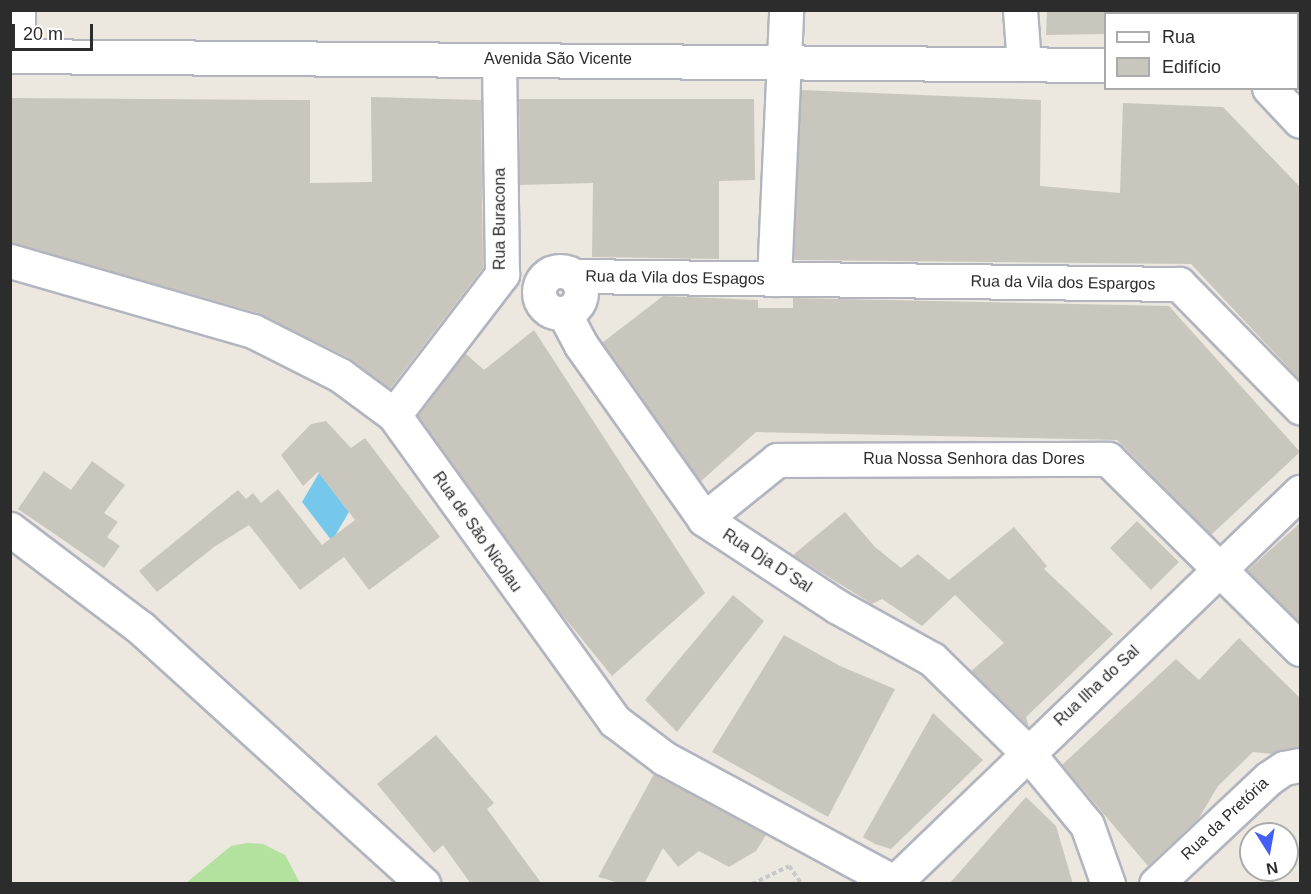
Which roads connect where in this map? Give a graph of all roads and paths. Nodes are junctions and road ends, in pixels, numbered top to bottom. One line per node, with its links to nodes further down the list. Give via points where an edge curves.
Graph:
1 (18, 10): 4 (street)
2 (786, 10): 6 (street)
3 (1020, 10): 7 (street)
4 (14, 56): 5 (street, Avenida São Vicente)
5 (499, 60): 6 (street, Avenida São Vicente); 12 (street, Rua Buracona)
6 (786, 62): 7 (street, Avenida São Vicente); 14 (street)
7 (1024, 64): 8 (street, Avenida São Vicente)
8 (1104, 64)
9 (1271, 90): 10 (street)
10 (1300, 121)
11 (10, 261): 18 (street, Rua de São Nicolau, via 253,331 340,375)
12 (502, 274): 15 (street); 18 (street, Rua Buracona)
13 (575, 276): 14 (street, Rua da Vila dos Espagos); 15 (street, via 556,271); 16 (street, via 581,288 579,301)
14 (774, 279): 17 (street, Rua da Vila dos Espargos, via 1179,284)
15 (540, 282): 16 (street, via 538,296 544,308)
16 (564, 313): 20 (street, Rua Dja D´Sal, via 581,345)
17 (1300, 407)
18 (394, 415): 26 (street, Rua de São Nicolau, via 615,721 664,758)
19 (1300, 492): 22 (street, Rua Ilha do Sal)
20 (704, 519): 22 (street, Rua Nossa Senhora das Dores, via 777,460 1108,459); 24 (street, Rua Dja D´Sal, via 838,607 932,659)
21 (10, 529): 28 (street, via 141,628)
22 (1221, 568): 23 (street, Rua Nossa Senhora das Dores); 24 (street, Rua Ilha do Sal)
23 (1300, 649)
24 (1027, 752): 26 (street, Rua Ilha do Sal); 30 (street, Rua Dja D´Sal, via 1087,825)
25 (1300, 765): 31 (street, Rua da Pretória, via 1284,768 1269,778)
26 (896, 882)
27 (801, 883): 29 (path, via 789,867)
28 (423, 884)
29 (752, 884)
30 (1108, 884)
31 (1156, 884)

